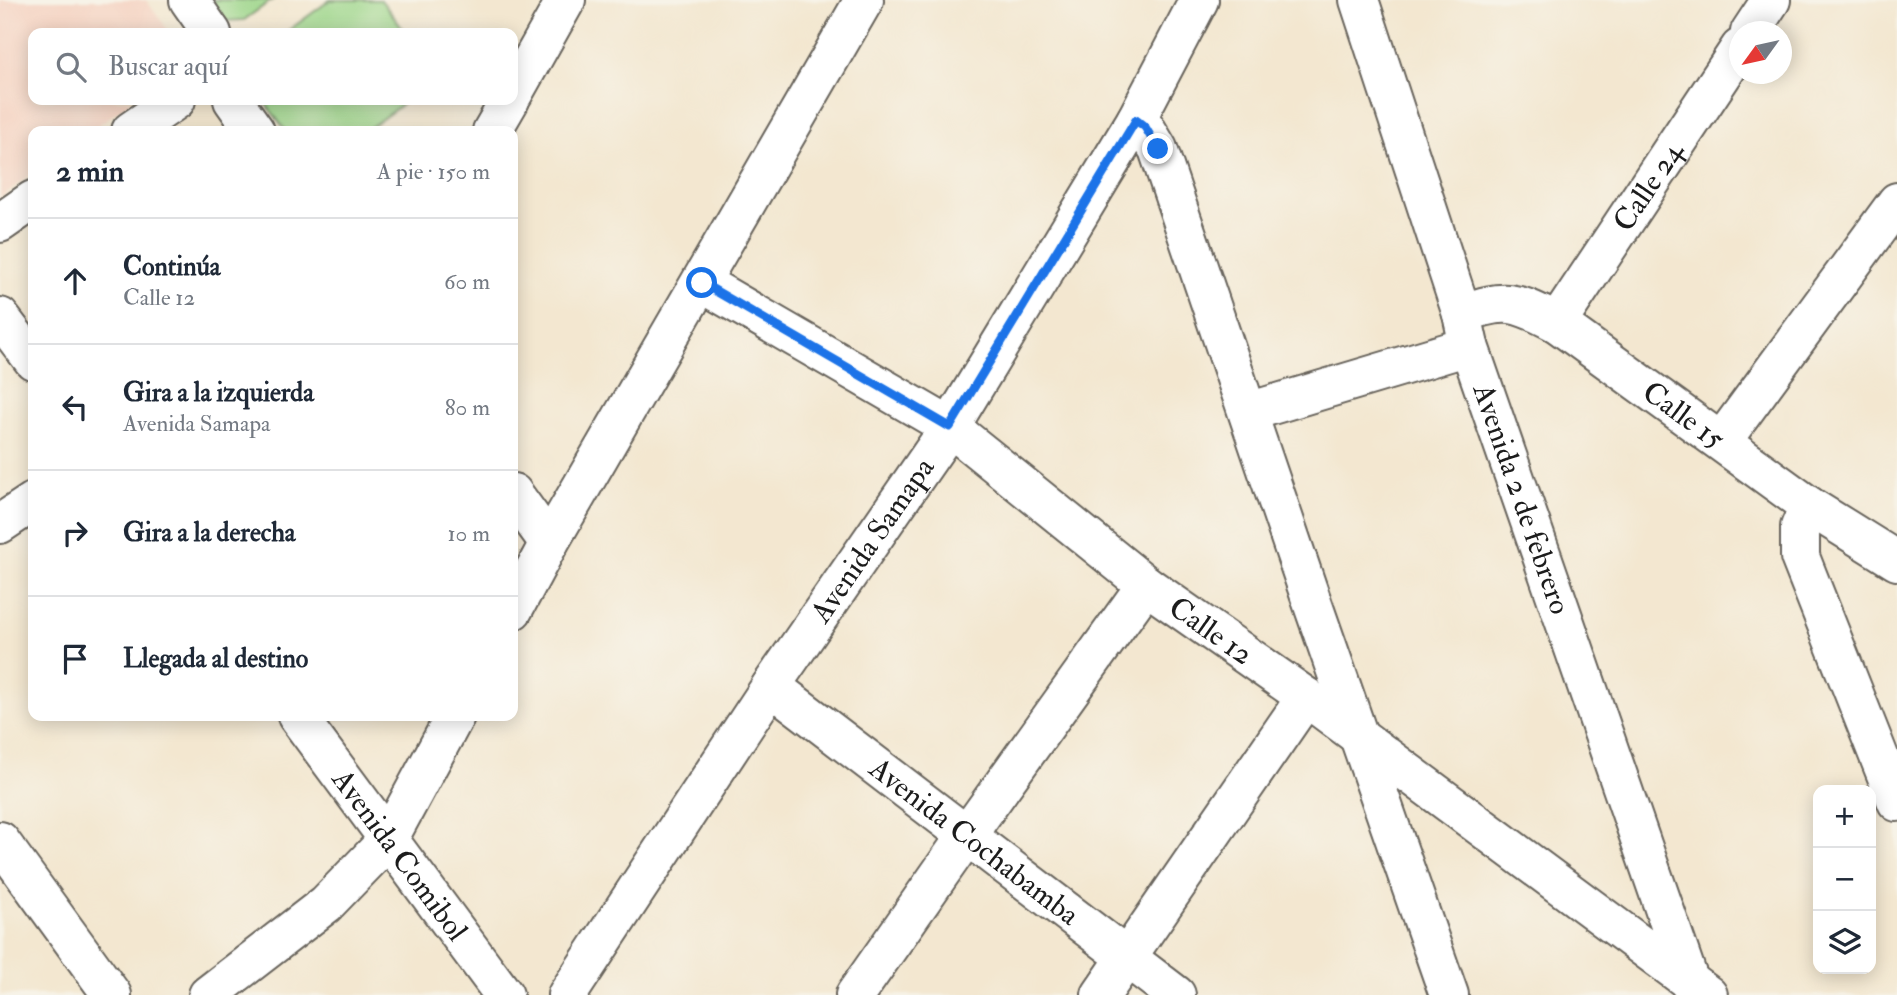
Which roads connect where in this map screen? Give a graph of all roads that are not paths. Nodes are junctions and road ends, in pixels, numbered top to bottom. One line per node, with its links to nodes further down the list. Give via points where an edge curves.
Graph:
1 (189, 0): 8 (street)
2 (566, 0): 10 (street)
3 (864, 0): 21 (street)
4 (1199, 0): 14 (street, Avenida Samapa)
5 (1359, 0): 24 (street, Avenida 2 de febrero)
6 (1771, 0): 7 (street)
7 (1757, 21)
8 (209, 28)
9 (1729, 65): 23 (street, Calle 24)
10 (518, 85)
11 (169, 105): 15 (street)
12 (237, 105): 16 (street)
13 (507, 105): 17 (street)
14 (1136, 120): 26 (street, via 1158,149); 27 (street, Avenida Samapa)
15 (138, 126)
16 (251, 126)
17 (495, 126)
18 (1897, 202): 28 (street)
19 (28, 203): 20 (street)
20 (0, 223)
21 (702, 283): 27 (street, Calle 12); 33 (street)
22 (0, 317): 25 (street)
23 (1557, 323): 24 (street, Calle 15, via 1515,304 1496,303); 28 (street, Calle 15)
24 (1466, 330): 26 (street, Calle 15); 47 (street, Avenida 2 de febrero)
25 (28, 353)
26 (1248, 412): 41 (street)
27 (950, 427): 35 (street, Calle 12); 37 (street, Avenida Samapa)
28 (1722, 441): 31 (street, Calle 15)
29 (518, 500): 33 (street)
30 (28, 505): 32 (street)
31 (1809, 506): 34 (street, Calle 15); 42 (street, via 1800,527 1800,557)
32 (0, 524)
33 (549, 543): 36 (street)
34 (1897, 560)
35 (1146, 585): 38 (street, Calle 12); 43 (street)
36 (518, 601)
37 (771, 686): 43 (street, Avenida Cochabamba); 51 (street, Avenida Samapa)
38 (1306, 697): 41 (street, Calle 12); 46 (street)
39 (302, 721): 44 (street, Avenida Comibol)
40 (453, 721): 44 (street)
41 (1358, 737): 47 (street, Calle 12); 55 (street)
42 (1897, 802)
43 (967, 835): 46 (street, Avenida Cochabamba); 52 (street)
44 (388, 840): 49 (street, via 326,904); 50 (street, Avenida Comibol)
45 (0, 841): 48 (street)
46 (1125, 958): 53 (street); 54 (street, Avenida Cochabamba)
47 (1697, 991)
48 (113, 995)
49 (208, 995)
50 (504, 995)
51 (567, 995)
52 (855, 995)
53 (1101, 995)
54 (1176, 995)
55 (1449, 995)

